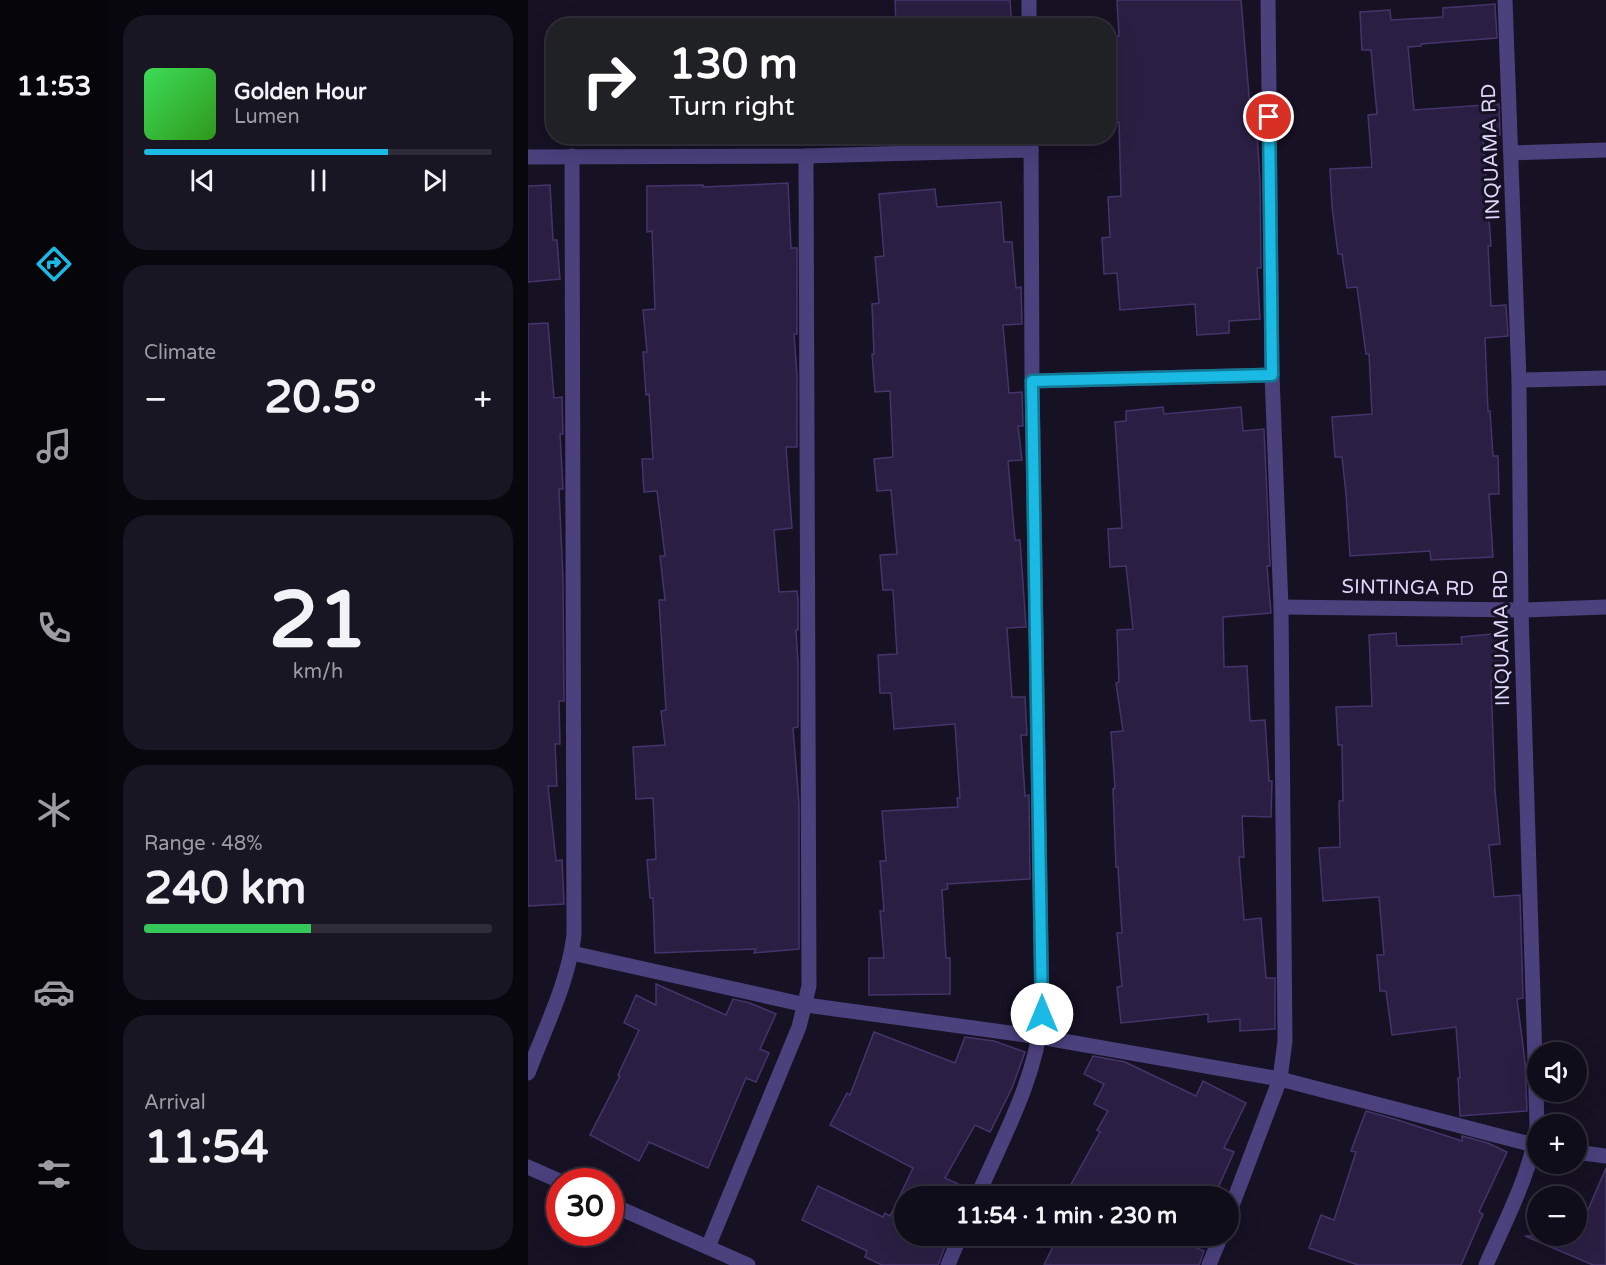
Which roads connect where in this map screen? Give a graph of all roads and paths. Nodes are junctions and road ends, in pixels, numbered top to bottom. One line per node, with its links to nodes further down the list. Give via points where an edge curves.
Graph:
1 (1029, 0): 4 (street)
2 (1268, 0): 12 (street)
3 (1505, 0): 8 (street, INQUAMA RD)
4 (1029, 18)
5 (1014, 144): 10 (street)
6 (1031, 144): 15 (street)
7 (1606, 150): 8 (street)
8 (1511, 153): 14 (street, INQUAMA RD)
9 (572, 156): 10 (street); 11 (street); 19 (street)
10 (806, 156): 20 (street)
11 (528, 157)
12 (1272, 375): 15 (street); 16 (street)
13 (1606, 378): 14 (street)
14 (1519, 380): 18 (street, INQUAMA RD)
15 (1032, 381): 21 (street)
16 (1281, 607): 18 (street, SINTINGA RD); 23 (street, via 1285,1041)
17 (1606, 607): 18 (street, SINTINGA RD)
18 (1521, 610): 24 (street, INQUAMA RD)
19 (572, 953): 20 (street); 22 (street)
20 (806, 1005): 21 (street); 36 (street)
21 (1040, 1037): 23 (street); 31 (street, via 1028,1080)
22 (528, 1073)
23 (1280, 1079): 25 (street); 32 (street)
24 (1537, 1114)
25 (1527, 1143)
26 (1587, 1153): 27 (street)
27 (1606, 1156)
28 (528, 1167): 30 (street)
29 (1527, 1169): 40 (street, INQUAMA RD)
30 (546, 1175)
31 (982, 1186)
32 (1239, 1187)
33 (624, 1210): 36 (street)
34 (956, 1246): 38 (street)
35 (1217, 1246): 39 (street)
36 (708, 1247): 37 (street)
37 (748, 1265)
38 (948, 1265)
39 (1209, 1265)
40 (1486, 1265)

